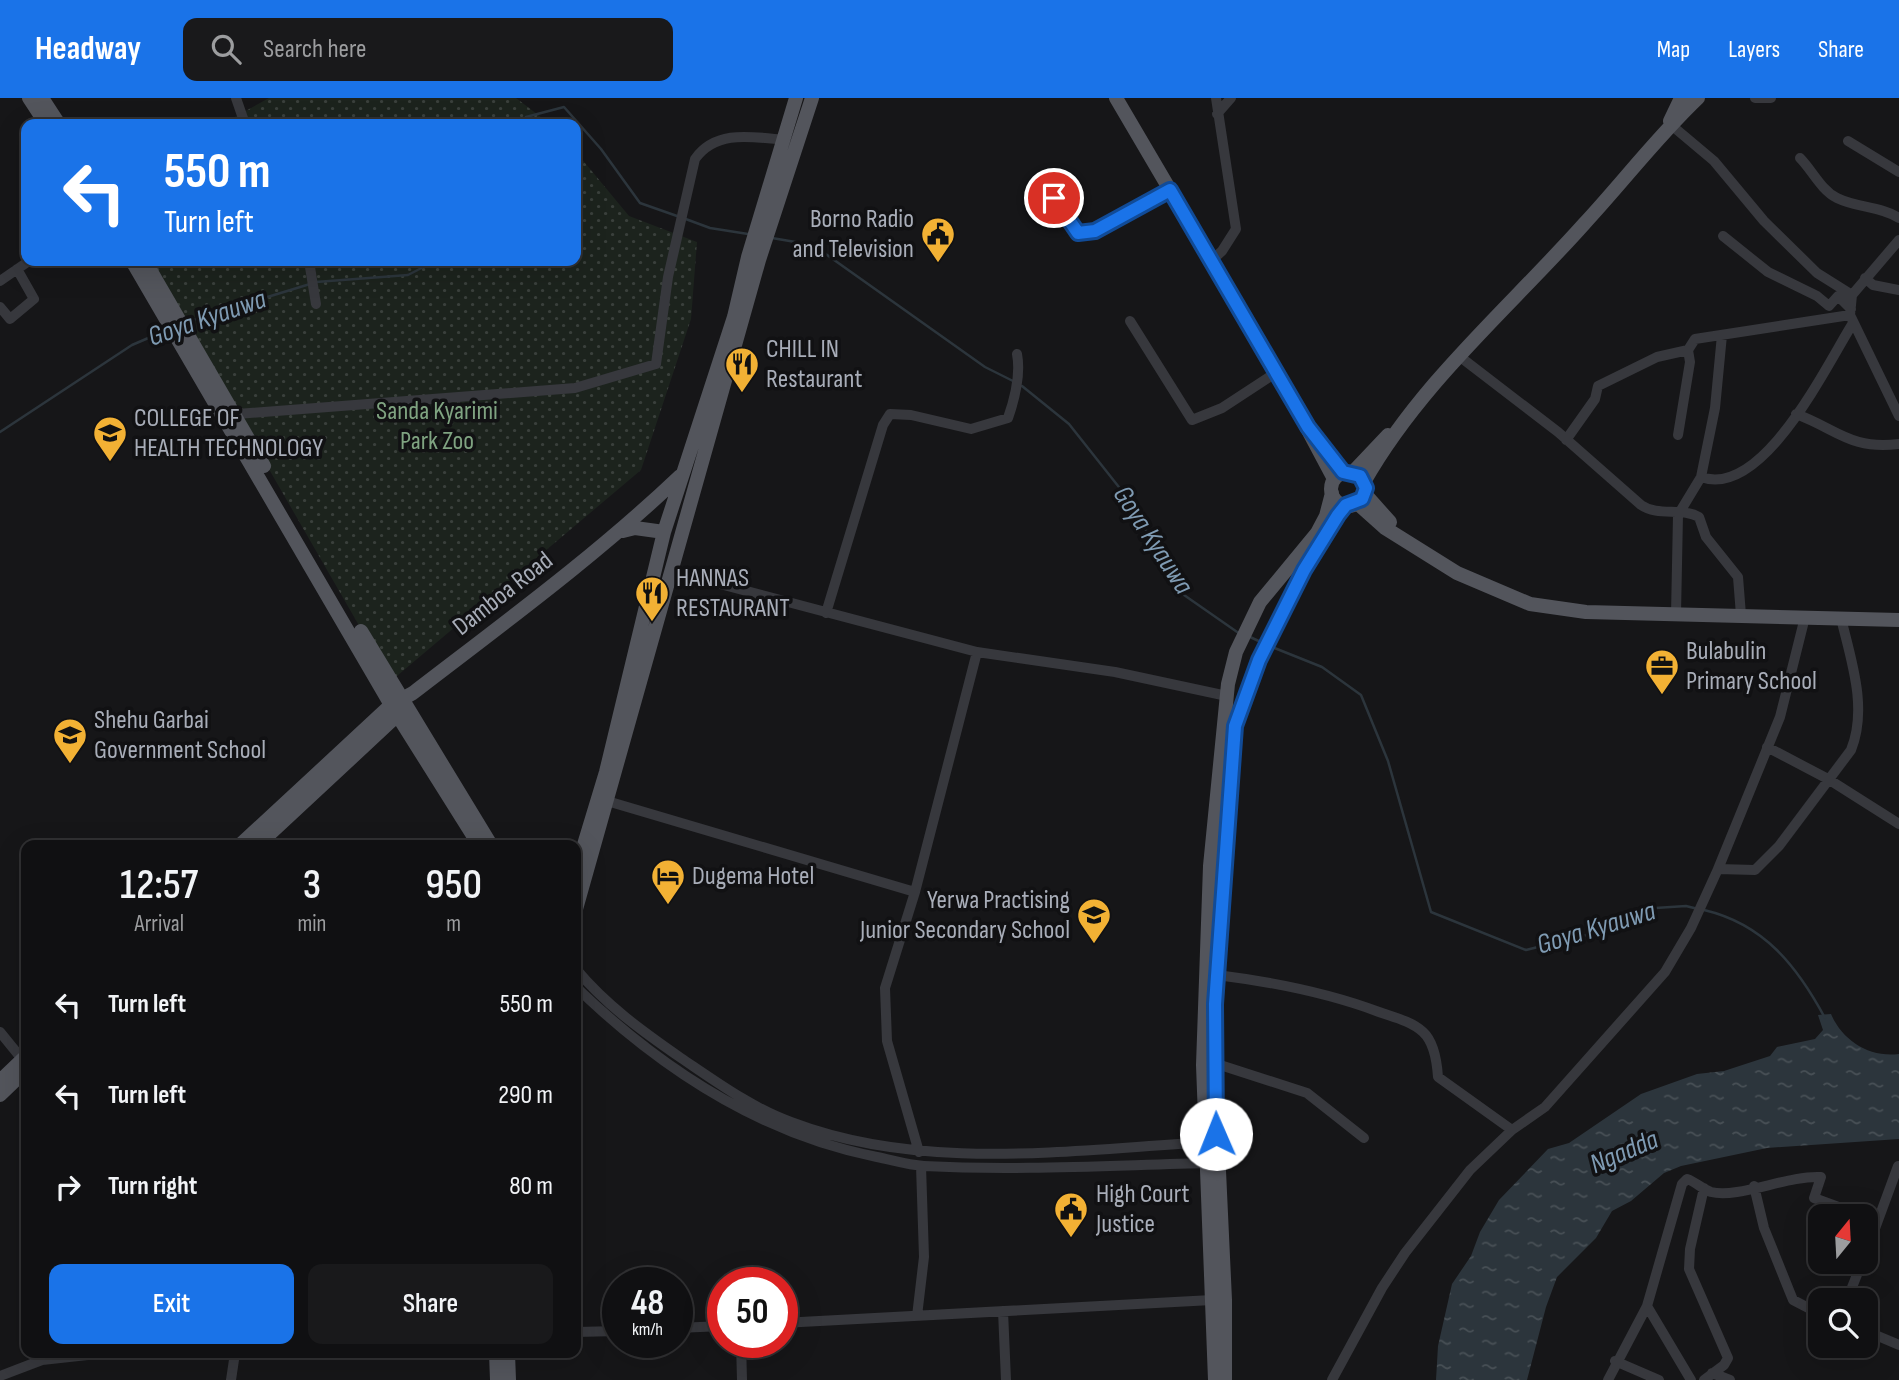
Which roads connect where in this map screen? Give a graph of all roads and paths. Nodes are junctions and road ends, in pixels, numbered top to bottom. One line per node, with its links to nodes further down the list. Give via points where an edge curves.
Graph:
1 (29, 98): 14 (main road)
2 (42, 98): 15 (main road)
3 (236, 98): 16 (street)
4 (796, 98): 18 (main road)
5 (812, 98): 22 (main road)
6 (1116, 98): 24 (main road)
7 (1216, 98): 13 (street)
8 (1231, 98): 13 (street)
9 (1681, 98): 17 (main road)
10 (1698, 98): 17 (main road)
11 (1755, 98): 12 (street)
12 (1771, 98)
13 (1217, 114): 29 (street, via 1236,229)
14 (43, 119)
15 (56, 119)
16 (243, 119)
17 (1668, 126): 39 (street, via 1714,161 1764,221 1817,272); 47 (main road, via 1584,225)
18 (785, 141): 22 (main road); 50 (street, via 740,136 703,148 695,159 668,277 656,364 575,388)
19 (1848, 141): 21 (street)
20 (1800, 158): 25 (street, via 1836,198 1886,210)
21 (1899, 172)
22 (778, 178): 28 (main road)
23 (1042, 180): 24 (street, via 1078,233 1095,231)
24 (1170, 190): 29 (main road)
25 (1899, 218)
26 (1723, 236): 42 (street, via 1769,272 1829,306 1838,296)
27 (1899, 240): 35 (street)
28 (753, 258): 56 (main road); 62 (main road)
29 (1211, 261): 49 (main road)
30 (22, 266): 34 (street)
31 (136, 266): 37 (main road)
32 (147, 266): 37 (main road)
33 (310, 266): 40 (street)
34 (17, 269): 36 (street); 41 (street, via 34,299 10,318)
35 (1865, 278): 38 (street, via 1873,285); 39 (street)
36 (0, 281)
37 (154, 289): 45 (main road)
38 (1899, 290)
39 (1852, 295): 42 (street)
40 (316, 301)
41 (0, 307)
42 (1851, 315): 44 (street); 51 (street); 52 (street)
43 (1130, 321): 49 (street, via 1192,420 1222,408)
44 (1722, 335): 46 (street, via 1695,339); 57 (street, via 1715,408)
45 (183, 337): 50 (main road); 71 (main road, via 216,400)
46 (1688, 350): 53 (street); 54 (street, via 1657,357 1598,386 1595,399)
47 (1459, 356): 54 (street); 58 (main road)
48 (1018, 360): 63 (street, via 1008,418 971,429 890,414)
49 (1277, 372): 58 (main road)
50 (237, 414): 71 (main road)
51 (1796, 414): 55 (street, via 1845,440 1879,447); 57 (street, via 1755,465 1725,480)
52 (1899, 416)
53 (1678, 435)
54 (1566, 440): 59 (street, via 1648,510)
55 (1899, 444)
56 (681, 475): 60 (main road, Damboa Road); 61 (main road)
57 (1701, 477): 59 (street)
58 (1349, 488): 64 (main road, via 1385,528 1457,573 1530,604 1586,612); 70 (main road, via 1260,602 1236,652); 85 (main road, via 1259,660 1235,726)
59 (1678, 515): 64 (street); 65 (street, via 1699,517 1706,537 1738,577)
60 (621, 532): 61 (main road, via 635,527); 71 (main road, Damboa Road)
61 (664, 532): 80 (main road, via 606,772)
62 (671, 571): 63 (street); 74 (main road)
63 (826, 613): 69 (street)
64 (1676, 614): 65 (main road)
65 (1741, 615): 66 (main road)
66 (1805, 617): 67 (main road); 72 (street, via 1788,690)
67 (1841, 618): 68 (main road); 73 (street, via 1857,686 1857,736)
68 (1899, 620)
69 (977, 652): 70 (street, via 1115,672); 83 (street)
70 (1227, 696): 96 (main road, via 1210,879 1203,1065)
71 (402, 703): 76 (main road, Damboa Road); 77 (main road, Damboa Road); 78 (main road); 79 (main road)
72 (1767, 747): 73 (street); 81 (street)
73 (1828, 779): 75 (street); 81 (street, via 1779,846 1755,870)
74 (607, 801): 82 (main road); 83 (street)
75 (1899, 824)
76 (246, 840)
77 (263, 840)
78 (476, 840)
79 (488, 840)
80 (581, 854)
81 (1718, 869): 94 (street, via 1665,972 1545,1107)
82 (581, 892)
83 (915, 892): 97 (street, via 885,988 885,1025)
84 (581, 974): 97 (street, via 631,1024 755,1104 790,1122)
85 (1217, 975): 89 (main road); 94 (street, via 1308,989 1404,1021 1423,1032 1437,1062 1438,1077)
86 (581, 992): 99 (street, via 641,1046 721,1100 796,1136)
87 (0, 1032): 88 (street)
88 (21, 1057)
89 (1214, 1063): 95 (street, via 1307,1093); 96 (main road)
90 (21, 1065): 92 (main road)
91 (21, 1067): 93 (main road)
92 (0, 1081)
93 (0, 1095)
94 (1512, 1130): 130 (street, via 1470,1170 1405,1253)
95 (1364, 1138)
96 (1211, 1142): 97 (street, via 991,1154); 98 (main road)
97 (919, 1152)
98 (1213, 1163): 99 (street); 105 (main road); 129 (main road, via 1225,1300)
99 (921, 1166): 109 (street, via 924,1246)
100 (1898, 1166): 104 (street)
101 (1754, 1186): 102 (street, via 1725,1192); 103 (street, via 1821,1177 1814,1198); 107 (street, via 1764,1228 1793,1300)
102 (1704, 1188): 106 (street, via 1687,1179 1682,1184); 122 (street, via 1689,1269 1728,1358)
103 (1830, 1204)
104 (1878, 1222)
105 (1212, 1300): 108 (street); 128 (main road)
106 (1647, 1306): 120 (street); 133 (street)
107 (1808, 1308)
108 (1003, 1311): 109 (street); 127 (street)
109 (917, 1316): 110 (street)
110 (798, 1322)
111 (602, 1331): 112 (street)
112 (581, 1332)
113 (1878, 1336): 114 (street)
114 (1899, 1345)
115 (60, 1358): 121 (street)
116 (234, 1358): 123 (street)
117 (496, 1358): 124 (main road)
118 (508, 1358): 125 (main road)
119 (741, 1358): 126 (street)
120 (1615, 1361): 131 (street); 132 (street)
121 (0, 1376)
122 (1708, 1377): 134 (street)
123 (231, 1380)
124 (497, 1380)
125 (509, 1380)
126 (742, 1380)
127 (1006, 1380)
128 (1215, 1380)
129 (1225, 1380)
130 (1332, 1380)
131 (1608, 1380)
132 (1659, 1380)
133 (1691, 1380)
134 (1730, 1380)

